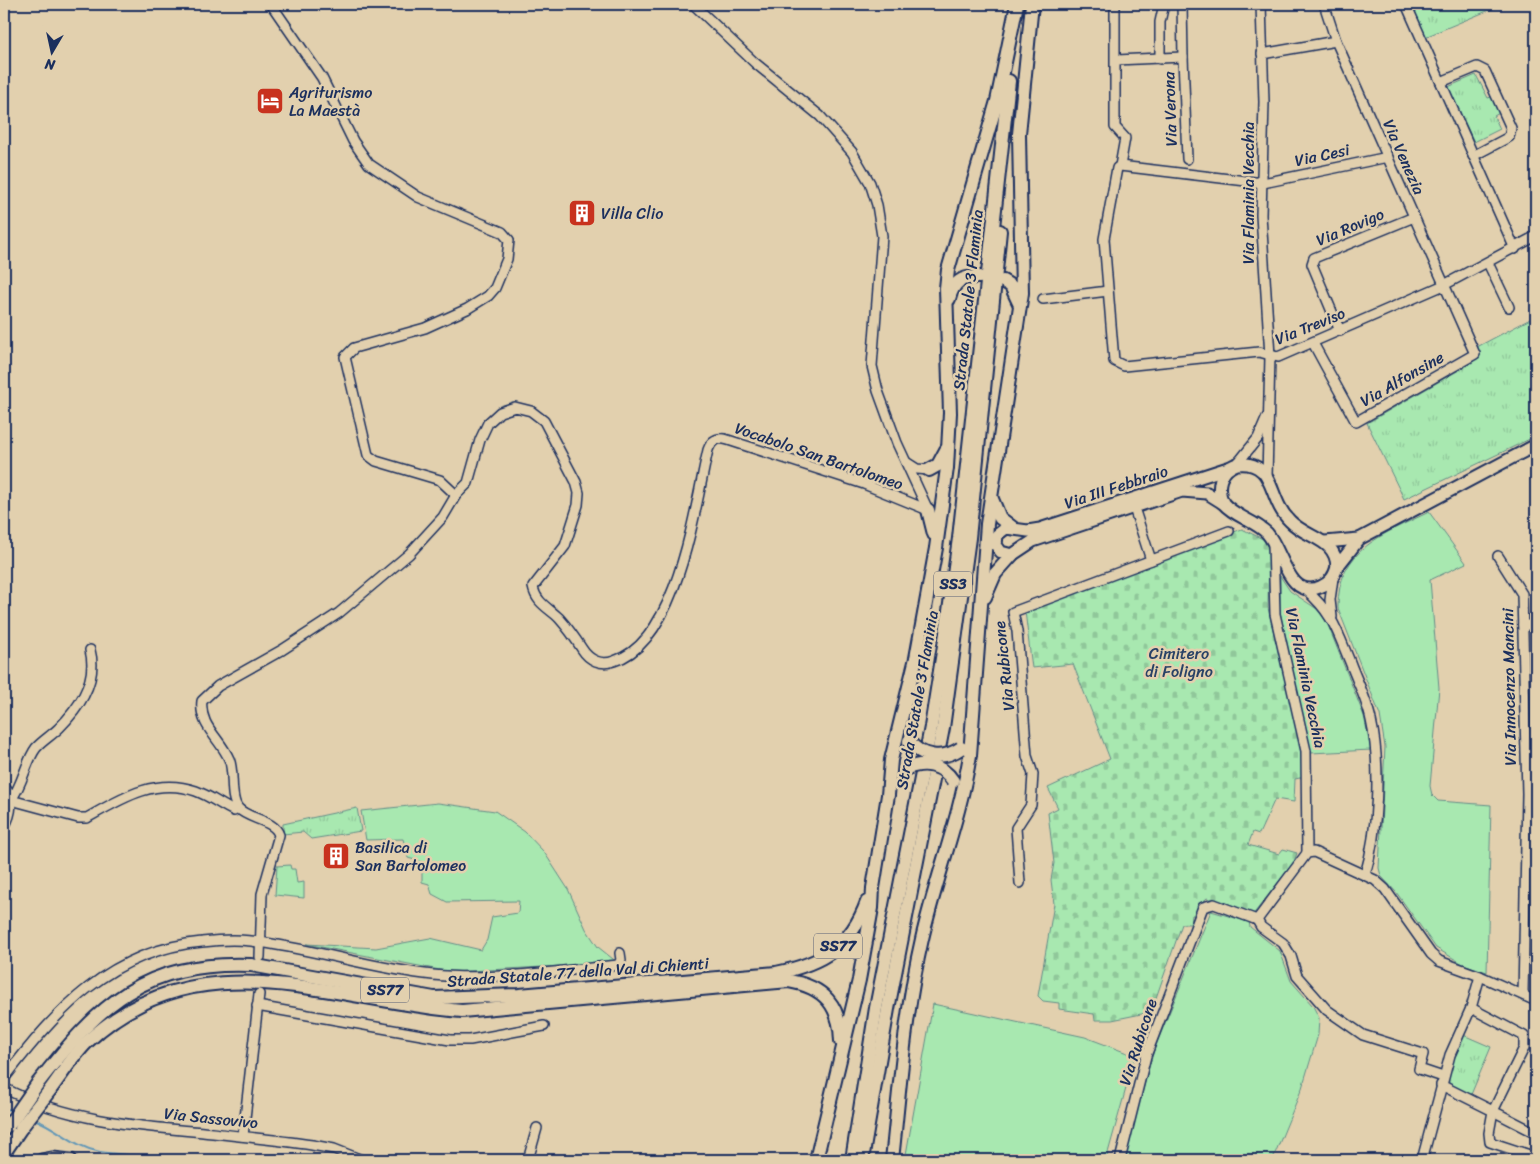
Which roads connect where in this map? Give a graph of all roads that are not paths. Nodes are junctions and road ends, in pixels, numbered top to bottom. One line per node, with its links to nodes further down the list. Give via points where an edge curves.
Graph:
1 (271, 4): 46 (street, via 322,78 353,141 369,164 418,197 502,232 509,240 507,259 488,296 425,328 354,348 345,357 368,455 376,461 440,480)
2 (693, 4): 40 (street, via 755,63 827,123 852,152 870,183 878,205 882,236 872,366)
3 (1018, 4): 33 (highway, via 997,101 950,262 946,282); 112 (highway, Strada Statale 3 Flaminia / SS3, via 946,633 931,727 876,1008)
4 (1030, 4): 31 (highway, via 1019,134); 113 (highway, Strada Statale 3 Flaminia / SS3, via 1003,198 969,538 943,728)
5 (1115, 4): 15 (street)
6 (1262, 4): 12 (street, Via Flaminia Vecchia)
7 (1324, 4): 11 (street, Via Venezia)
8 (1406, 4): 16 (street)
9 (1163, 6): 10 (street, Via Verona); 14 (street, Via Verona)
10 (1182, 7): 13 (street, Via Verona)
11 (1336, 41): 12 (street); 18 (street, Via Venezia)
12 (1262, 54): 21 (street, Via Flaminia Vecchia)
13 (1183, 57): 14 (street, Via Verona); 19 (street, Via Verona)
14 (1160, 59): 15 (street, Via Verona)
15 (1116, 60): 20 (street, via 1115,128 1125,138)
16 (1441, 82): 17 (street); 17 (street, via 1477,67 1485,71 1511,128 1509,137)
17 (1473, 156): 24 (street)
18 (1388, 157): 21 (street, Via Cesi); 22 (street, Via Venezia)
19 (1187, 159)
20 (1120, 166): 21 (street); 29 (street, Via Treviso, via 1117,168 1104,239)
21 (1262, 183): 36 (street, Via Flaminia Vecchia, via 1261,216)
22 (1414, 216): 28 (street, Via Venezia); 34 (street, Via Rovigo, via 1314,258 1312,264)
23 (1536, 236): 24 (street, Via Treviso)
24 (1515, 249): 25 (street, Via Treviso)
25 (1488, 263): 28 (street, Via Treviso); 32 (street)
26 (979, 277): 33 (highway, via 965,278 955,284)
27 (1003, 280): 31 (highway, via 1014,289)
28 (1444, 285): 34 (street, Via Treviso); 35 (street, Via Alfonsine, via 1475,354 1356,422)
29 (1108, 291): 30 (street); 36 (street, Via Treviso, via 1114,361 1118,365 1259,352)
30 (1043, 299)
31 (1020, 306): 45 (highway)
32 (1510, 306)
33 (947, 307): 38 (highway)
34 (1340, 331): 35 (street, Via Treviso)
35 (1313, 343): 36 (street, Via Treviso, via 1278,357)
36 (1270, 356): 37 (street, Via Flaminia Vecchia)
37 (1269, 413): 41 (street, Via Flaminia Vecchia, via 1258,438); 43 (street, Via Flaminia Vecchia)
38 (949, 437): 42 (highway, via 942,459); 55 (highway)
39 (1536, 445): 52 (main road)
40 (904, 460): 42 (street, via 913,467); 44 (street)
41 (1232, 466): 43 (main road, via 1256,466); 47 (main road, Via Flaminia Vecchia, via 1219,483); 50 (main road, Via III Febbraio, via 1040,529)
42 (929, 470): 44 (street, via 921,480)
43 (1267, 477): 54 (main road, Via Flaminia Vecchia, via 1278,507 1288,520 1306,534)
44 (920, 493): 49 (street)
45 (991, 494): 50 (highway, via 997,513); 61 (highway)
46 (456, 495): 49 (street, Vocabolo San Bartolomeo, via 470,479 482,435 496,415 510,408 521,408 544,421 576,482 578,505 564,546 536,581 534,594 568,628 585,654 608,663 632,653 643,644 669,601 678,578 708,450 716,439 728,440 864,484); 73 (street, Vocabolo San Bartolomeo, via 443,517 409,554 339,613 218,686 202,701 202,718 229,759)
47 (1223, 503): 48 (main road, via 1208,493 1187,490); 53 (main road, Via Flaminia Vecchia, via 1256,523)
48 (1134, 508): 56 (main road, via 1033,541); 58 (street)
49 (928, 510): 55 (highway)
50 (1013, 528): 56 (main road, via 1002,530 996,539 1000,551)
51 (1229, 531): 58 (street, Via Rubicone)
52 (1359, 539): 54 (main road); 59 (main road)
53 (1273, 540): 60 (main road, Via Flaminia Vecchia, via 1291,580); 75 (street, Via Flaminia Vecchia, via 1275,614 1306,751)
54 (1324, 542): 59 (main road, via 1335,555)
55 (936, 548): 66 (highway)
56 (1012, 555): 61 (highway, via 990,582)
57 (1498, 556): 63 (street, Via Innocenzo Mancini, via 1522,594)
58 (1151, 560): 79 (street, Via Rubicone, via 1013,612 1027,756 1033,774 1031,805 1016,828)
59 (1335, 573): 60 (main road, Via Flaminia Vecchia, via 1318,588); 62 (street, Via Flaminia Vecchia, via 1330,594)
60 (1305, 589): 62 (street, Via Flaminia Vecchia)
61 (980, 614): 67 (highway)
62 (1332, 617): 76 (street, Via Flaminia Vecchia, via 1371,717 1377,748)
63 (1523, 625): 64 (street); 69 (street, Via Innocenzo Mancini)
64 (1536, 625)
65 (90, 650): 71 (street, via 93,660 87,692 60,727 36,749)
66 (901, 723): 67 (highway, bridge, via 909,741 930,756 947,755); 70 (highway, via 891,760)
67 (973, 737): 72 (highway)
68 (4, 786): 71 (street, via 10,792)
69 (1532, 794): 87 (street, Via Innocenzo Mancini)
70 (888, 795): 72 (highway, bridge, via 892,783 905,769 930,764 943,770 953,781); 80 (highway)
71 (11, 800): 73 (street, via 87,818 140,790 161,786 197,791 234,810); 74 (street)
72 (960, 802): 103 (highway, via 914,977)
73 (238, 809): 82 (street, via 275,828 279,835 262,894)
74 (4, 827)
75 (1307, 852): 77 (street, via 1314,852); 81 (street)
76 (1371, 856): 77 (street, Via Flaminia Vecchia); 78 (street, Via Flaminia Vecchia)
77 (1365, 875): 78 (street)
78 (1375, 880): 85 (street, via 1385,889 1431,954 1439,961)
79 (1020, 883)
80 (873, 888): 92 (highway, via 859,980); 97 (highway, Strada Statale 77 della Val di Chienti / SS77, bridge, via 860,921 826,957 801,968 776,973 519,995 434,998 251,965 195,966 144,982 109,1005 79,1032 38,1083)
81 (1257, 920): 94 (street, via 1261,927 1283,943 1297,976 1327,1010 1363,1035 1423,1054 1419,1069); 114 (street, Via Rubicone, via 1214,904 1203,907 1146,1056)
82 (260, 942): 83 (street, via 407,972 459,977 618,965); 84 (street); 93 (street, via 179,944 123,964 100,977 78,996)
83 (620, 953)
84 (260, 957)
85 (1480, 976): 87 (street); 90 (street)
86 (259, 994): 89 (street)
87 (1523, 995): 88 (street)
88 (1536, 1001)
89 (257, 1006): 91 (street, via 450,1040 470,1040); 100 (street)
90 (1471, 1008): 94 (street); 96 (street, via 1524,1036 1524,1048)
91 (544, 1026)
92 (841, 1053): 97 (highway, Strada Statale 77 della Val di Chienti / SS77, bridge, via 837,1011 824,995 789,981 462,1011 418,1008 323,989 247,981 204,984 154,998 117,1018 88,1042 50,1090); 101 (highway)
93 (4, 1079)
94 (1442, 1081): 96 (street); 115 (street)
95 (4, 1088): 100 (street, Via Sassovivo, via 56,1108 117,1124)
96 (1493, 1111): 99 (street); 104 (street, via 1490,1142)
97 (11, 1128): 102 (highway, Strada Statale 77 della Val di Chienti / SS77)
98 (537, 1128): 109 (street)
99 (1536, 1133)
100 (243, 1136): 108 (street, Via Sassovivo, via 312,1144)
101 (822, 1144): 110 (highway); 111 (highway)
102 (4, 1153)
103 (892, 1157)
104 (1526, 1157): 105 (street)
105 (1536, 1157)
106 (42, 1160): 107 (main road)
107 (71, 1160)
108 (362, 1160)
109 (528, 1160)
110 (816, 1160)
111 (823, 1160)
112 (852, 1160)
113 (862, 1160)
114 (1120, 1160)
115 (1422, 1160)

